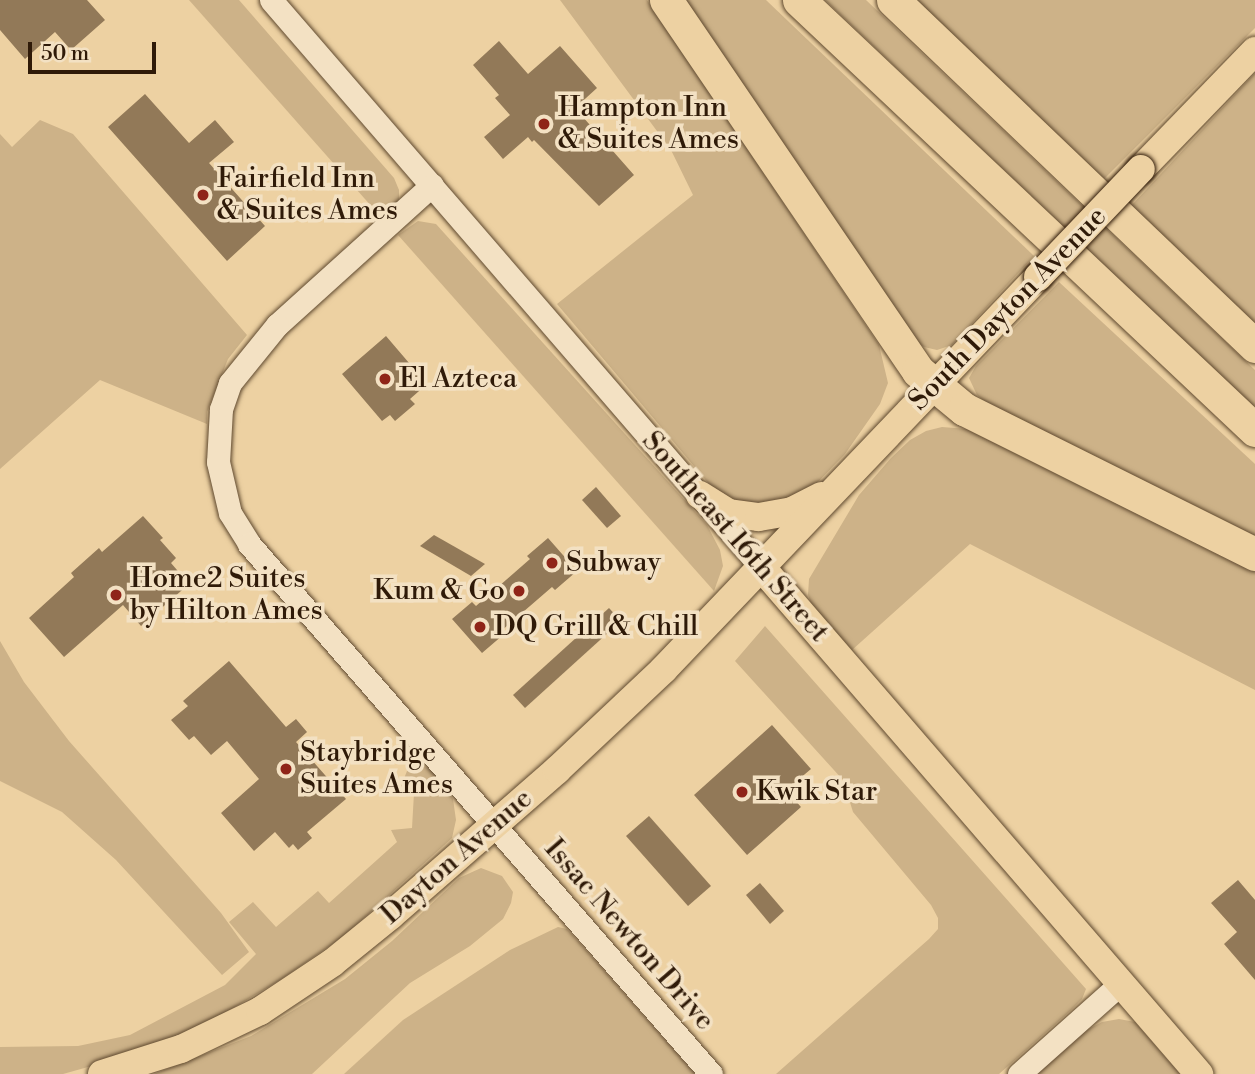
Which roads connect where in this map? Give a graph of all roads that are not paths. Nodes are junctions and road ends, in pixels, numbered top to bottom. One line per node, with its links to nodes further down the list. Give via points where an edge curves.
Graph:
1 (271, 0): 6 (street, Southeast 16th Street)
2 (666, 0): 8 (highway, via 918,372)
3 (799, 0): 9 (highway)
4 (893, 0): 7 (highway)
5 (1255, 51): 8 (main road, South Dayton Avenue, bridge)
6 (432, 185): 11 (street, Southeast 16th Street); 14 (street, Issac Newton Drive, via 277,325 246,360 230,383 221,409 218,462 230,513 248,544)
7 (1255, 346)
8 (934, 386): 10 (main road, South Dayton Avenue); 12 (highway, via 998,427)
9 (1255, 430)
10 (846, 479): 11 (main road, via 792,511 759,517 729,513); 13 (main road, South Dayton Avenue)
11 (699, 495): 13 (street, Southeast 16th Street)
12 (1255, 554)
13 (762, 568): 14 (main road, Dayton Avenue, via 663,670); 15 (main road, Southeast 16th Street)
14 (495, 825): 16 (main road, Dayton Avenue, via 332,963 260,1011 181,1049); 17 (street, Issac Newton Drive)
15 (1121, 983): 18 (street); 19 (main road, Southeast 16th Street)
16 (102, 1074)
17 (711, 1074)
18 (1019, 1074)
19 (1199, 1074)

